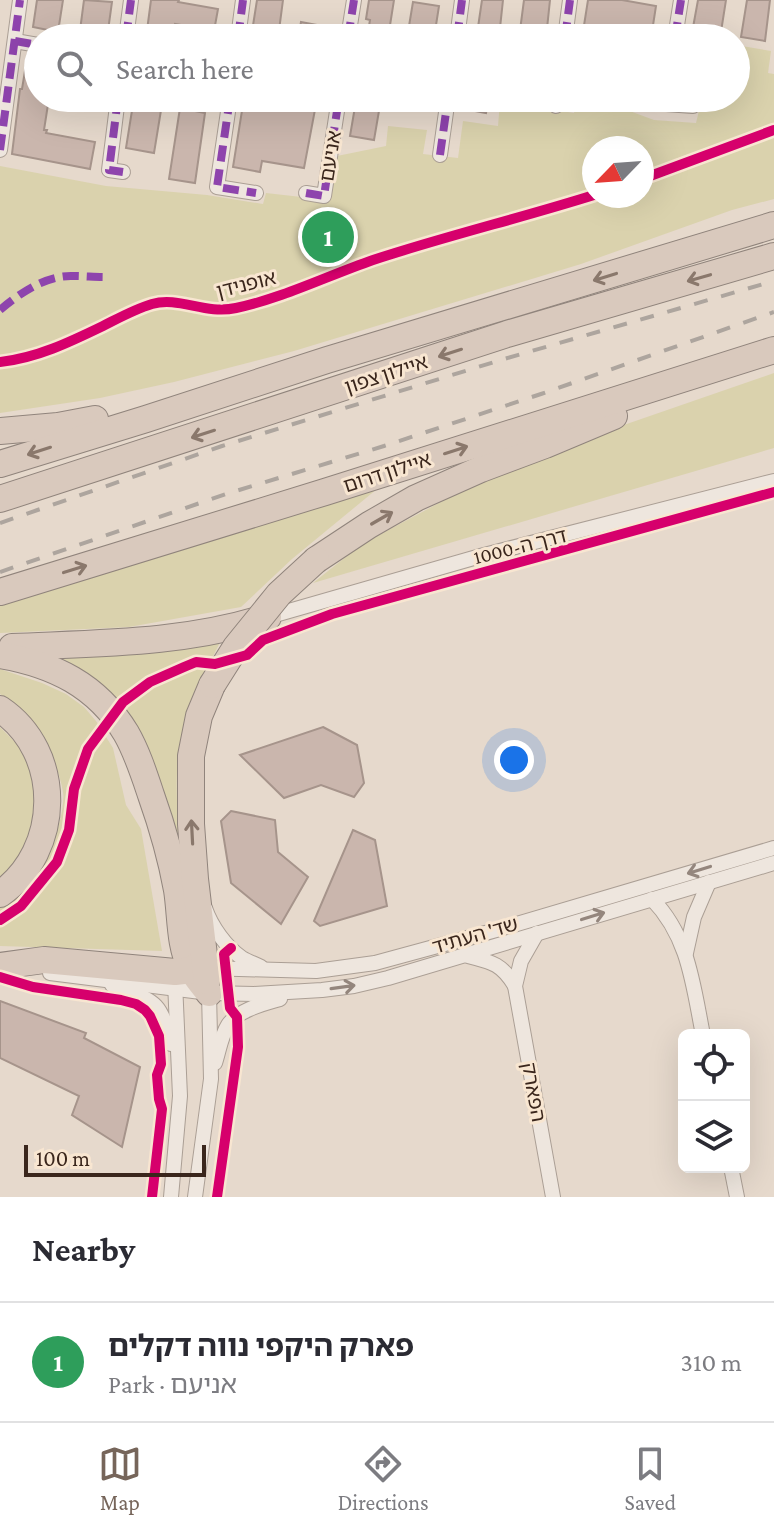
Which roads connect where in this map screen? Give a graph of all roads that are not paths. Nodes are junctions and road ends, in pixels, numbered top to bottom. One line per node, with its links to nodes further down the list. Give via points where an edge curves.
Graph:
1 (20, 0): 14 (street)
2 (131, 0): 8 (street)
3 (243, 0): 9 (street)
4 (354, 0): 10 (street)
5 (462, 0): 11 (street)
6 (570, 0): 12 (street)
7 (681, 0): 13 (street)
8 (128, 24)
9 (240, 24)
10 (350, 24)
11 (459, 24)
12 (567, 24)
13 (677, 24)
14 (15, 41): 15 (street); 20 (street)
15 (24, 43)
16 (116, 112): 22 (street, via 109,170)
17 (228, 112): 23 (street, via 217,187)
18 (337, 112): 24 (street, אניעם, via 324,196)
19 (446, 112): 21 (street)
20 (0, 150)
21 (440, 155)
22 (123, 172)
23 (256, 193)
24 (306, 193)
25 (769, 228): 28 (highway, one-way to 28)
26 (774, 256): 32 (highway, איילון צפון, one-way to 32, via 507,334)
27 (773, 350): 33 (highway, איילון דרום, one-way to 27); 40 (highway, one-way to 27, bridge, via 191,756 199,716 236,647 279,594 316,560 416,498)
28 (327, 360): 29 (highway, via 139,411); 30 (highway, one-way to 30)
29 (0, 431)
30 (0, 464)
31 (774, 481): 34 (street, דרך ה-1000)
32 (0, 499)
33 (0, 592)
34 (268, 617): 35 (highway, via 184,637)
35 (0, 648)
36 (0, 655): 49 (highway, via 47,666 73,679 127,734 143,771)
37 (0, 709): 42 (highway, via 20,727 39,757 48,806 43,836 30,864)
38 (774, 848): 48 (street, שד' העתיד, one-way to 48, via 375,963)
39 (774, 863): 41 (street, שד' העתיד)
40 (195, 879): 48 (street, via 208,916 228,945); 49 (highway)
41 (709, 882): 43 (street, שד' העתיד); 45 (street)
42 (0, 894)
43 (652, 899): 44 (street, שד' העתיד, one-way to 43); 45 (street, via 666,913)
44 (537, 933): 46 (street, שד' העתיד); 51 (street, הפארק, via 521,961)
45 (686, 953): 53 (street)
46 (465, 955): 51 (street, via 493,962); 52 (street, שד' העתיד, one-way to 46, via 354,986)
47 (0, 966): 49 (highway, via 44,960); 50 (street, שד' העתיד)
48 (268, 971): 49 (street, שד' העתיד)
49 (194, 975): 50 (street, שד' העתיד); 52 (street, שד' העתיד, via 254,994); 54 (street); 55 (street)
50 (94, 978): 55 (street, via 157,1004 166,1022)
51 (515, 986): 59 (street, הפארק)
52 (302, 992): 54 (street, via 259,1005 228,1024)
53 (702, 1029)
54 (211, 1079): 58 (street)
55 (180, 1096): 57 (street)
56 (732, 1173): 60 (street)
57 (171, 1197)
58 (195, 1197)
59 (553, 1197)
60 (737, 1197)

